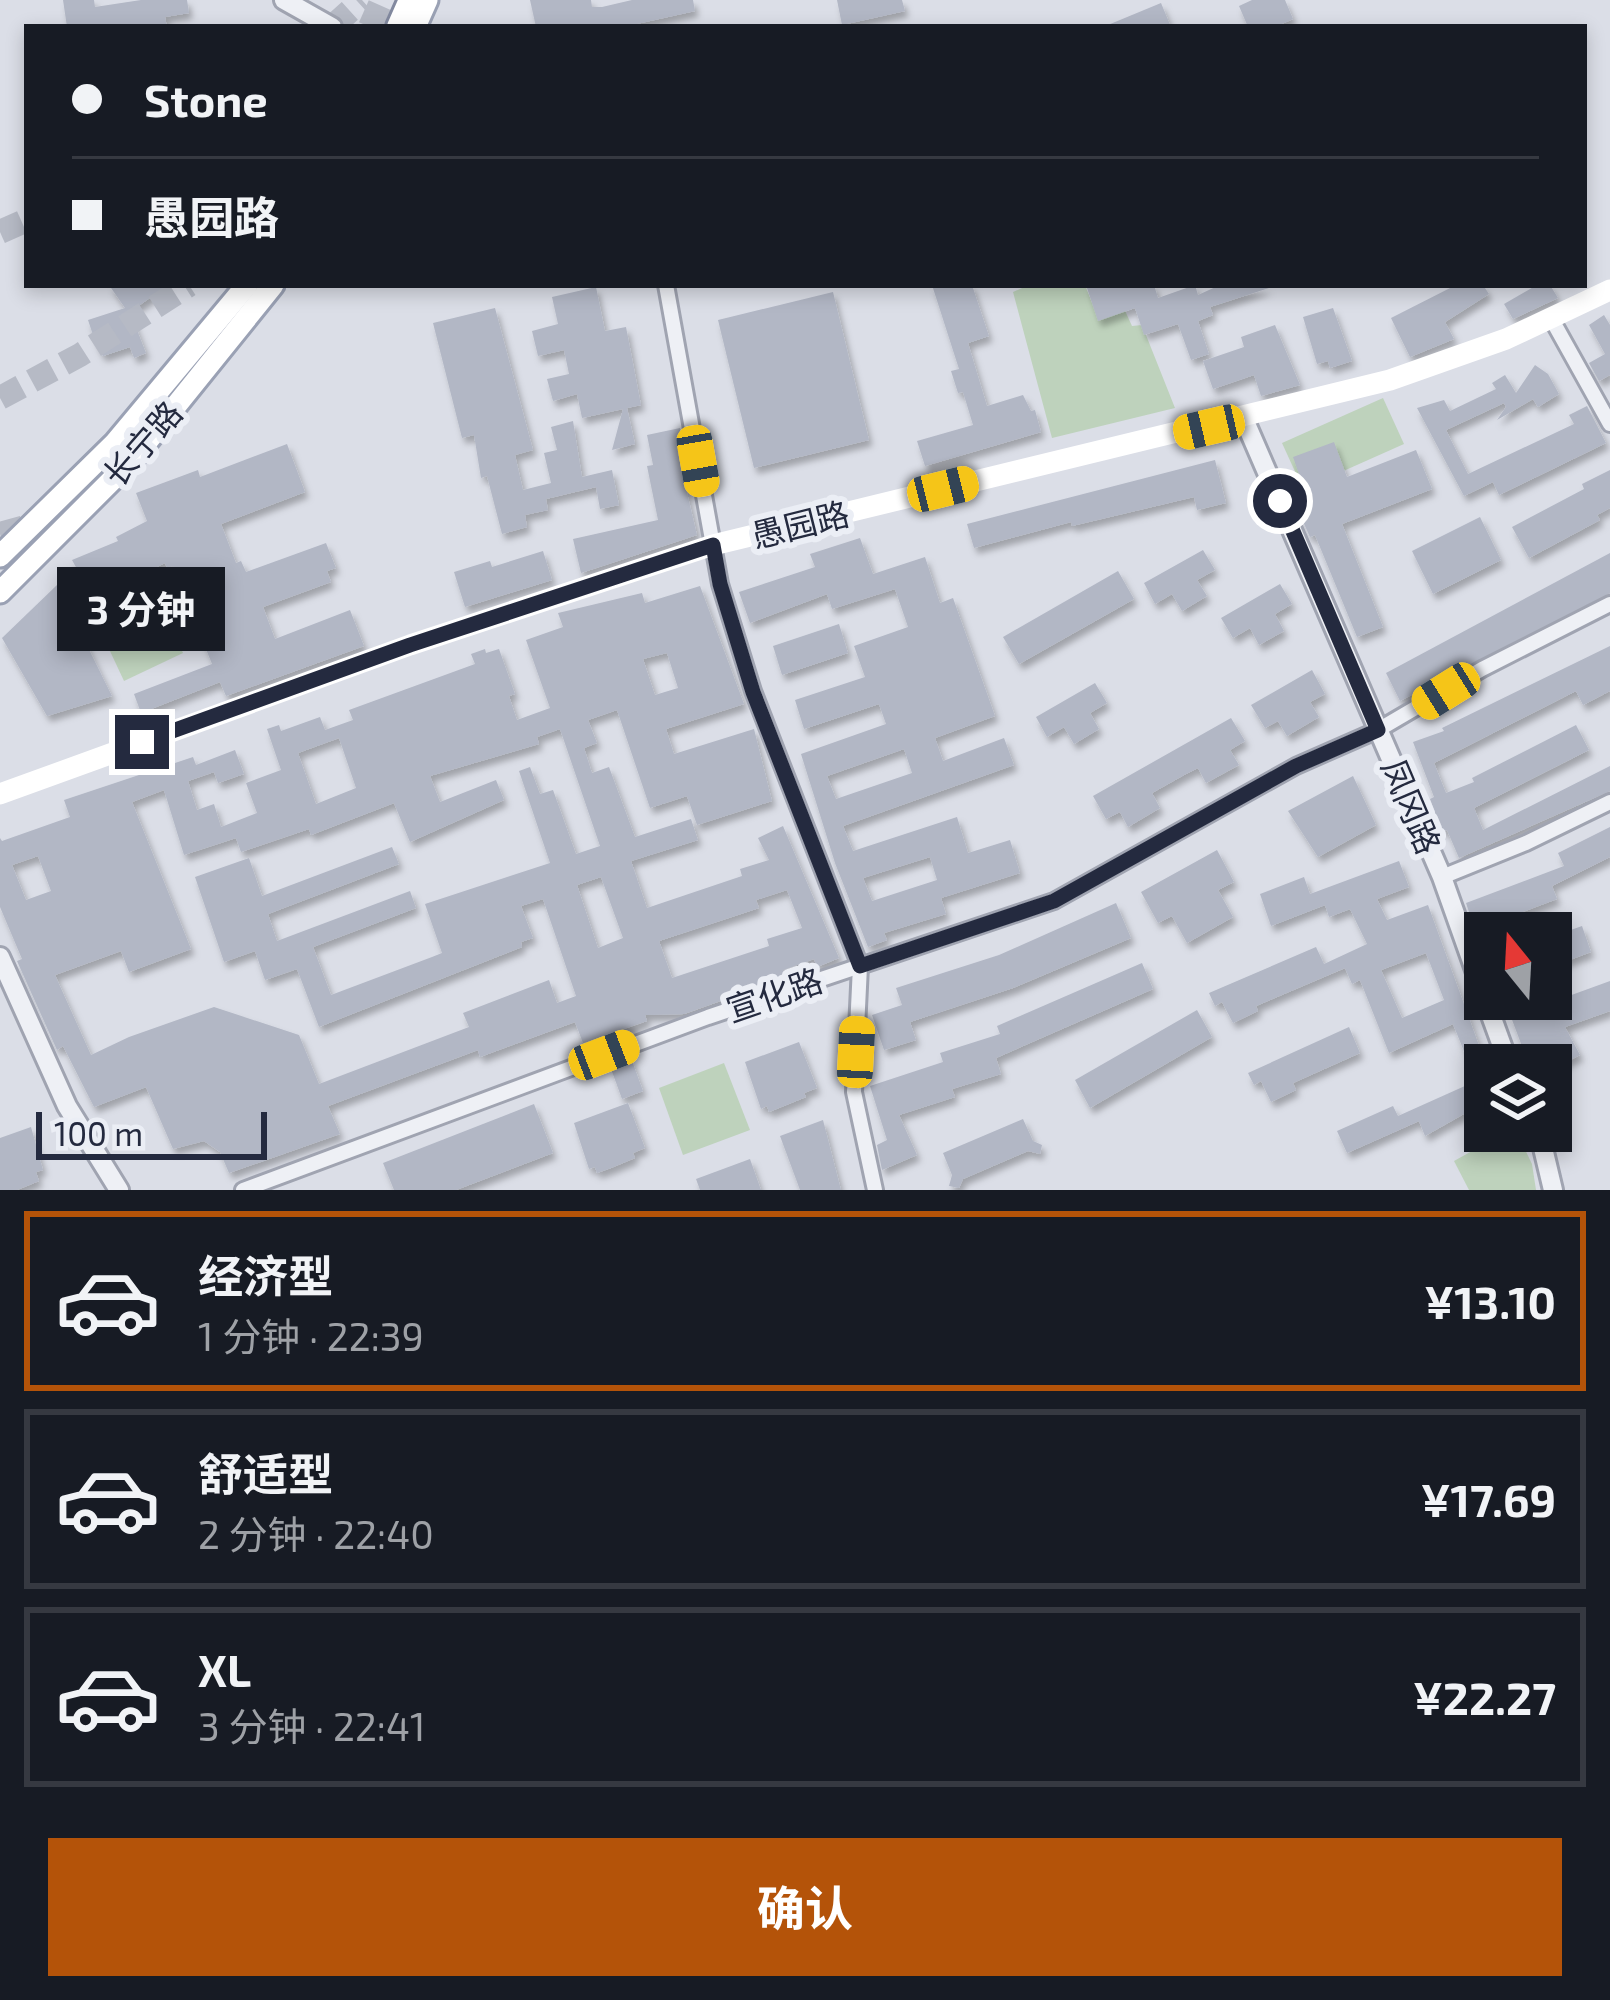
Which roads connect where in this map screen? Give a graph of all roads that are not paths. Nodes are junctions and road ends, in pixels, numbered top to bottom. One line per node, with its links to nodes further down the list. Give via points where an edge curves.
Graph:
1 (284, 0): 2 (street)
2 (327, 24)
3 (244, 288): 11 (main road, 长宁路, via 115,443)
4 (272, 288): 12 (main road, 长宁路, via 133,459)
5 (666, 288): 10 (street)
6 (1610, 290): 7 (main road, 愚园路)
7 (1551, 318): 8 (main road, 愚园路, via 1390,380); 9 (street)
8 (1244, 419): 10 (main road, 愚园路); 14 (street, 凤冈路)
9 (1610, 424)
10 (713, 545): 15 (main road, 愚园路); 20 (street, via 753,692)
11 (0, 556)
12 (0, 592)
13 (1610, 604): 14 (street, 宣化路)
14 (1378, 730): 17 (street, 凤冈路); 20 (street, 宣化路, via 1296,766 1054,901)
15 (0, 794)
16 (1610, 802): 17 (street)
17 (1442, 877): 18 (street, 凤冈路)
18 (1464, 939)
19 (0, 957): 22 (street, via 67,1106)
20 (860, 966): 23 (street, 宣化路); 24 (street, via 854,1092)
21 (1544, 1152): 25 (street)
22 (119, 1190)
23 (243, 1190)
24 (875, 1190)
25 (1553, 1190)

